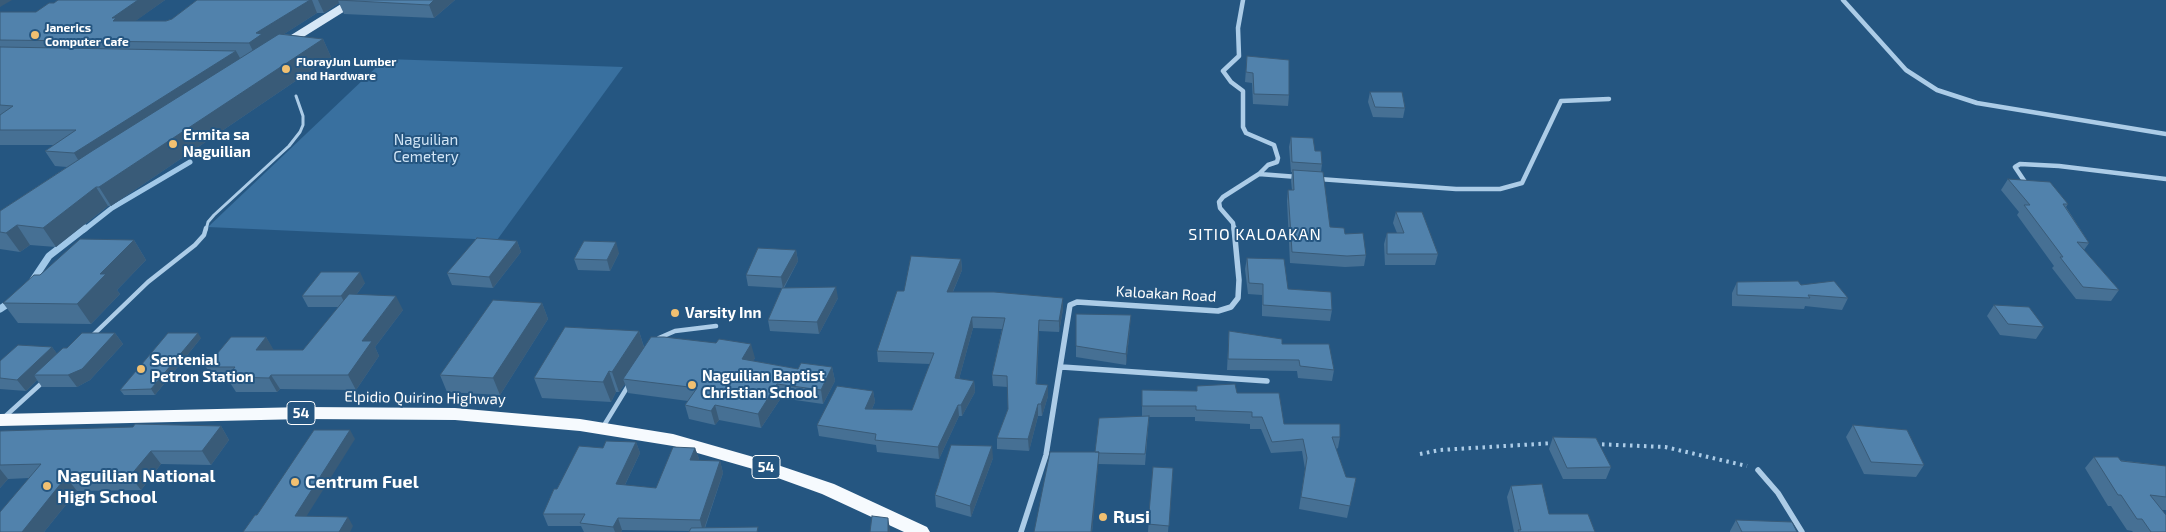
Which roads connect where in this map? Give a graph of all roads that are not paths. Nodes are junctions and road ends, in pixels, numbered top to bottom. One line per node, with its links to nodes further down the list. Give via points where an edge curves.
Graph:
1 (356, 0): 4 (main road)
2 (1243, 0): 8 (street, Kaloakan Road, via 1238,28 1239,56 1224,71 1231,82 1243,91 1243,127 1246,133 1274,145 1276,150 1278,162 1268,165)
3 (1843, 0): 7 (street, via 1906,70 1937,90 1977,103)
4 (275, 51)
5 (296, 96): 12 (lane, via 303,116 300,132 214,215 195,245 148,282)
6 (1609, 99): 8 (street, via 1561,101 1522,182 1500,189 1456,190)
7 (2166, 134)
8 (1259, 174): 14 (street, Kaloakan Road, via 1219,202 1233,223 1239,280 1238,298 1231,307 1203,311 1074,302 1068,312)
9 (2166, 179): 10 (street, via 2020,164 2015,167)
10 (2028, 185)
11 (716, 326): 13 (lane, via 675,331 660,338)
12 (88, 340)
13 (654, 346)
14 (1062, 367): 17 (street); 22 (street, Kaloakan Road, via 1046,454)
15 (632, 378): 19 (lane)
16 (46, 380): 18 (lane)
17 (1267, 381)
18 (0, 421): 19 (highway, Elpidio Quirino Highway / 54, via 304,413 455,414 520,418)
19 (602, 429): 21 (highway, Elpidio Quirino Highway / 54, via 673,440 757,464 828,489)
20 (1758, 470): 23 (street, via 1778,493)
21 (920, 532)
22 (1021, 532)
23 (1802, 532)

